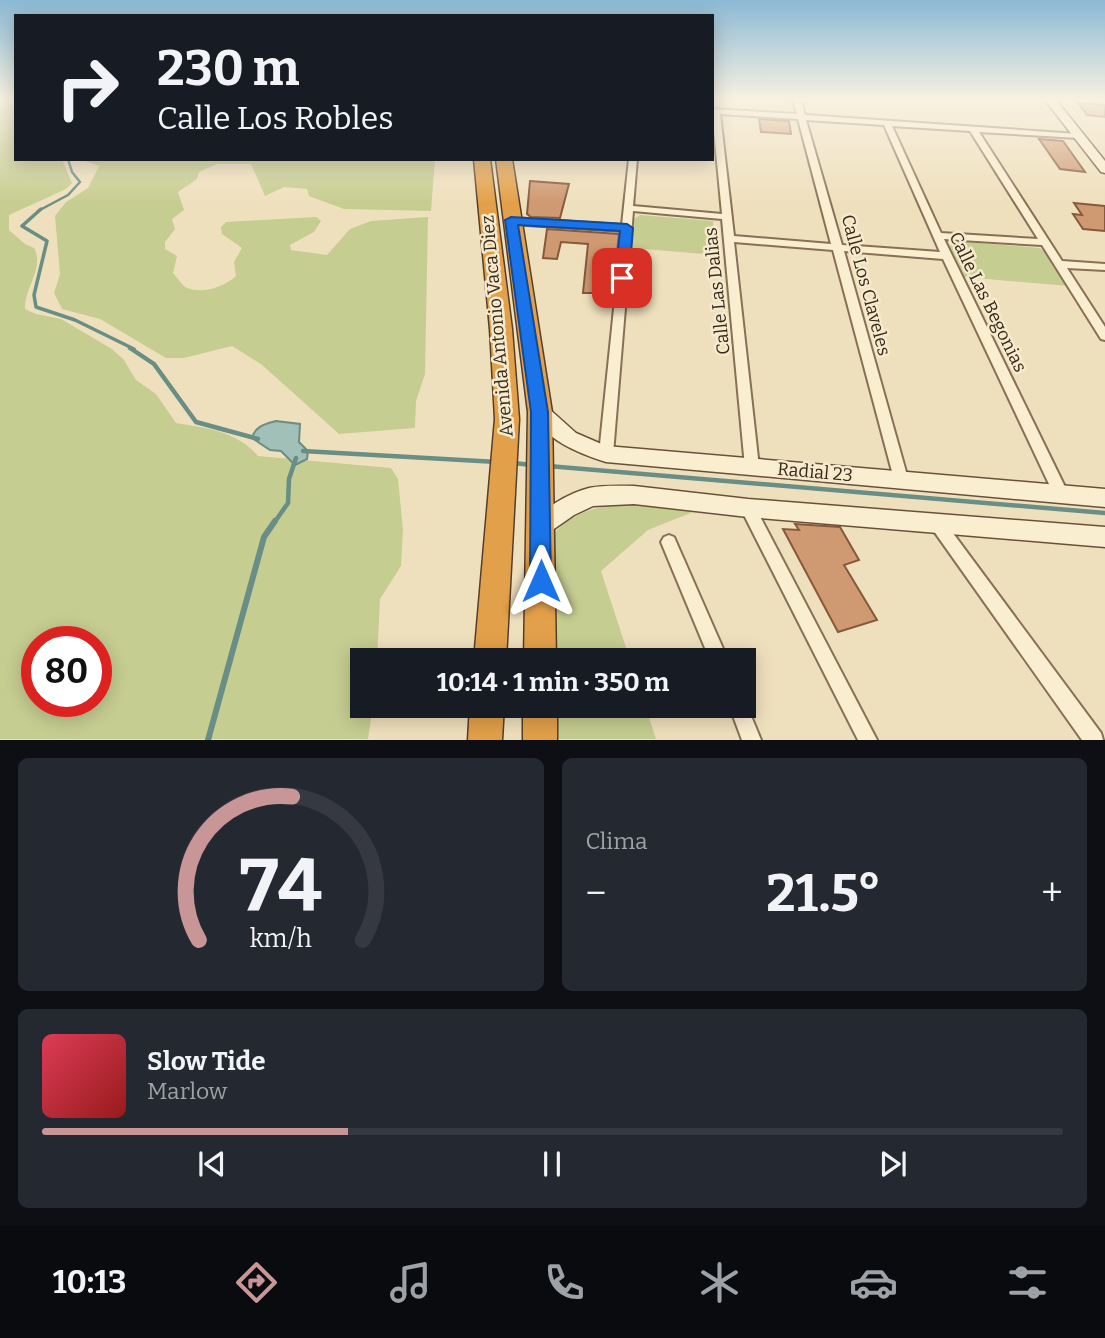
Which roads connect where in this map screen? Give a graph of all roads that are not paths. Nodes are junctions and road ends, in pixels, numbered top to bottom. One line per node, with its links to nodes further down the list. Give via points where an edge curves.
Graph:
1 (717, 135): 13 (street, Calle Las Dalias)
2 (807, 135): 20 (street, Calle Los Claveles)
3 (892, 135): 16 (street, Calle Las Begonias)
4 (976, 135): 19 (street)
5 (1056, 135): 6 (street)
6 (1078, 136): 7 (street)
7 (1099, 155): 11 (street)
8 (482, 161): 17 (highway, Avenida Antonio Vaca Diez)
9 (633, 161): 12 (street)
10 (508, 164): 14 (highway, Avenida Antonio Vaca Diez)
11 (1105, 169)
12 (628, 208): 13 (street); 15 (street)
13 (727, 217): 18 (street, Calle Las Dalias)
14 (511, 220): 15 (street); 23 (highway, Avenida Antonio Vaca Diez)
15 (627, 228): 27 (street)
16 (937, 236): 19 (street); 21 (street, Calle Las Begonias)
17 (490, 240): 23 (highway, via 508,241); 37 (highway, Avenida Antonio Vaca Diez, via 502,342 506,450)
18 (729, 240): 20 (street); 28 (street, Calle Las Dalias)
19 (1044, 242): 22 (street)
20 (838, 247): 21 (street); 29 (street, Calle Los Claveles)
21 (947, 257): 30 (street, Calle Las Begonias)
22 (1058, 264): 24 (street); 25 (street)
23 (519, 266): 26 (highway, Avenida Antonio Vaca Diez)
24 (1105, 267)
25 (1105, 336)
26 (540, 412): 27 (street, Radial 23, via 560,434); 34 (highway, Avenida Antonio Vaca Diez)
27 (606, 454): 28 (street, Radial 23)
28 (752, 467): 29 (street, Radial 23)
29 (901, 479): 30 (street, Radial 23)
30 (1061, 494): 31 (street, Radial 23)
31 (1105, 498)
32 (748, 508): 33 (street); 34 (street, via 634,495 592,497 567,508); 48 (street)
33 (936, 522): 35 (street); 49 (street)
34 (541, 528): 38 (highway, Avenida Antonio Vaca Diez)
35 (1105, 537)
36 (669, 541): 39 (street)
37 (492, 648)
38 (540, 648)
39 (714, 648)
40 (486, 718): 44 (highway)
41 (499, 718): 45 (highway)
42 (540, 718): 46 (highway)
43 (743, 718): 47 (street)
44 (485, 740)
45 (498, 740)
46 (540, 740)
47 (752, 740)
48 (868, 740)
49 (1094, 740)

